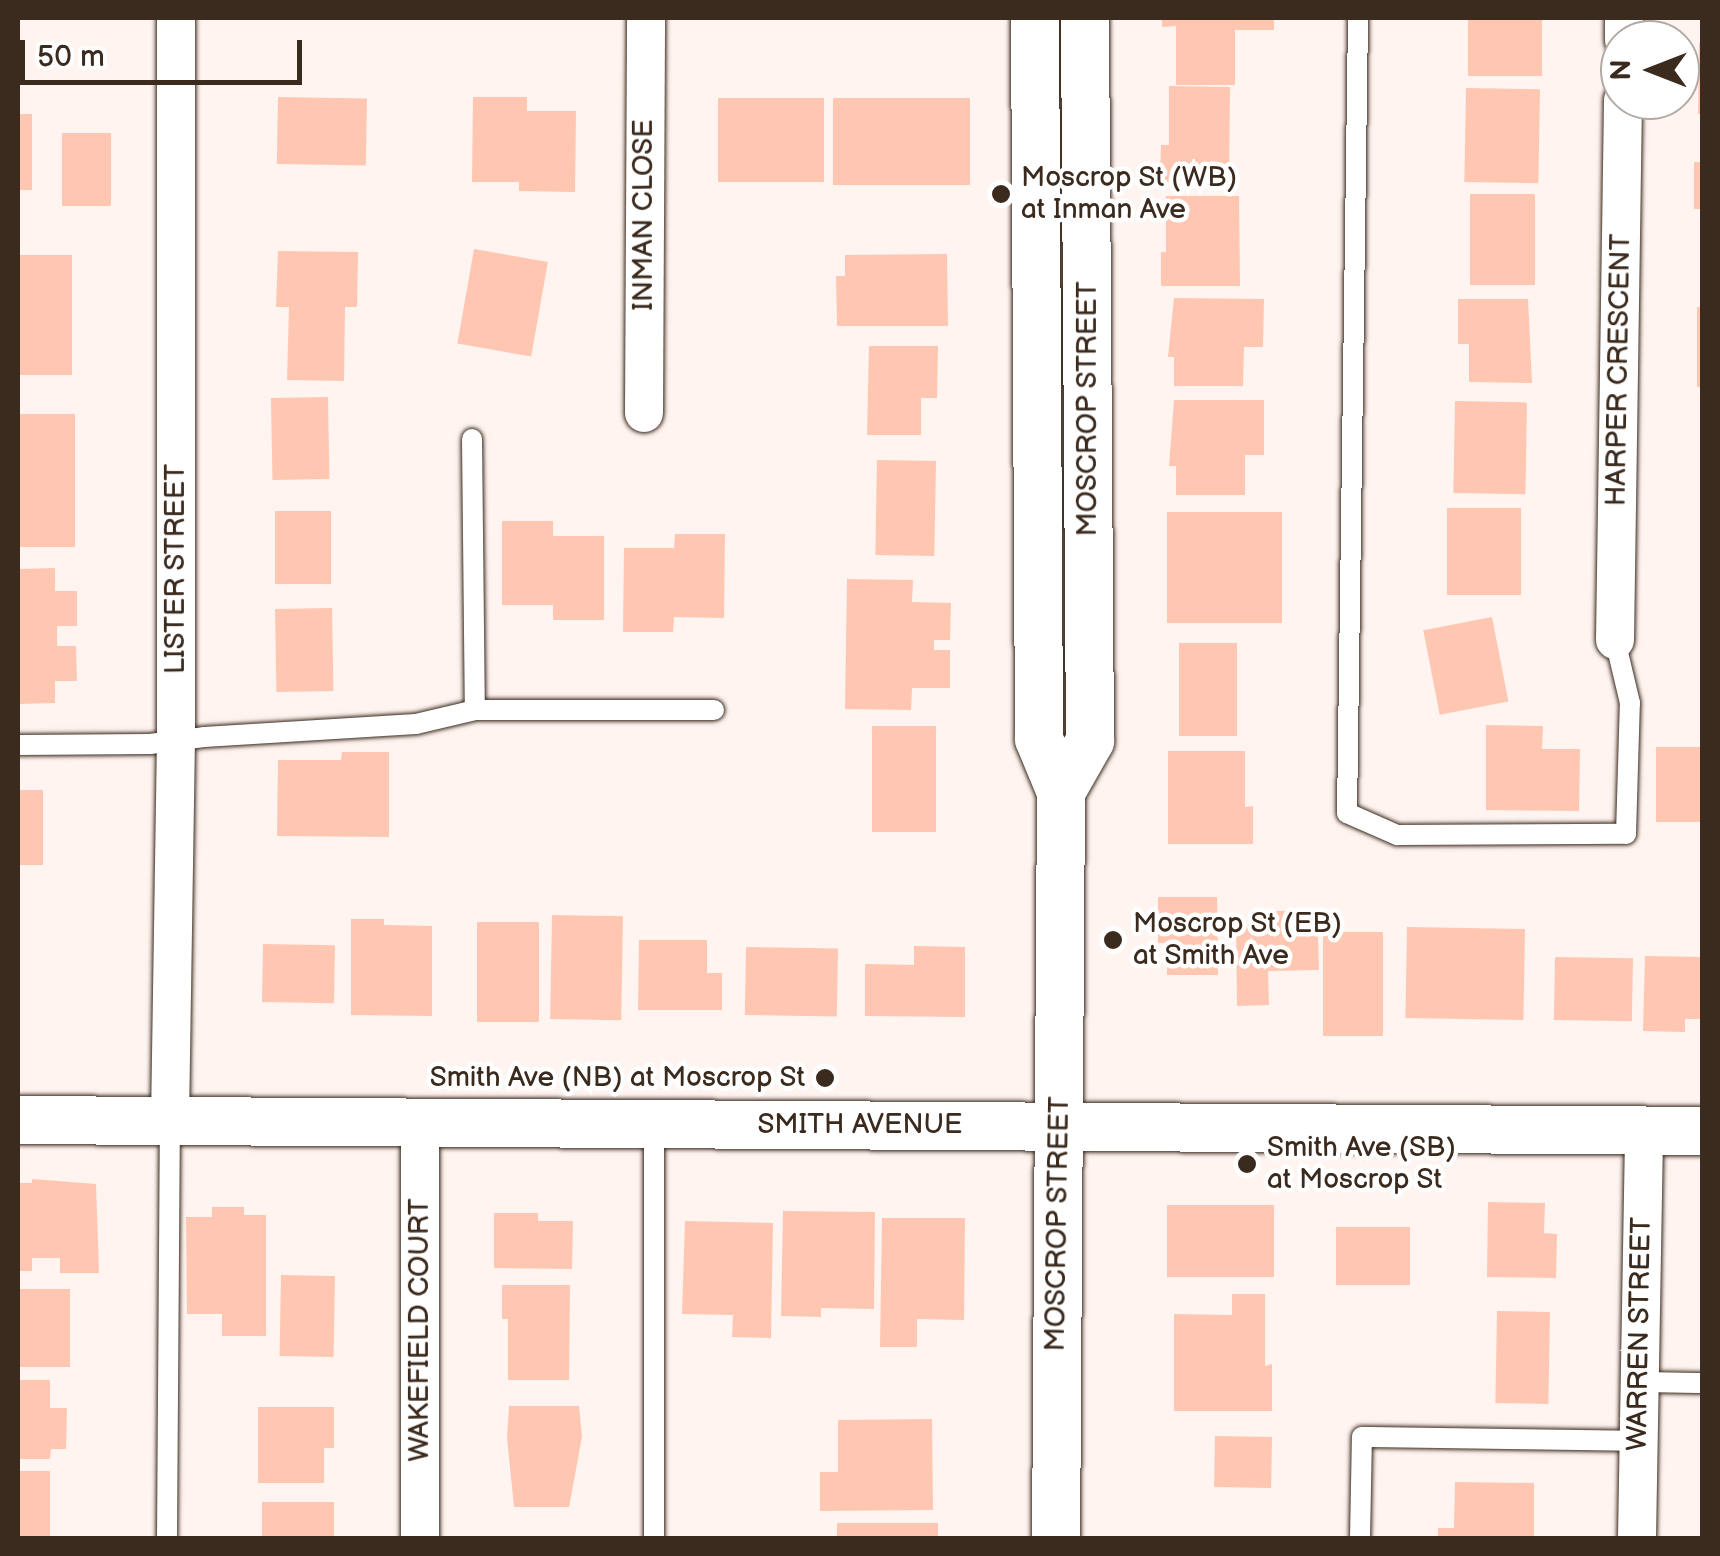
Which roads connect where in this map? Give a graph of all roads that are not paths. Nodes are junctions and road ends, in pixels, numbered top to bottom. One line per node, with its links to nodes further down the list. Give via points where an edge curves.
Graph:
1 (176, 18): 12 (street, LISTER STREET)
2 (646, 18): 7 (street, INMAN CLOSE)
3 (1035, 18): 14 (street, MOSCROP STREET, via 1039,739)
4 (1085, 18): 14 (street, MOSCROP STREET, via 1090,741)
5 (1358, 18): 9 (lane, via 1347,813 1397,835 1626,834 1630,703)
6 (1623, 120): 9 (street, HARPER CRESCENT)
7 (644, 413)
8 (472, 438): 10 (lane)
9 (1615, 640)
10 (476, 710): 11 (lane); 12 (lane, via 416,724)
11 (714, 710)
12 (176, 742): 13 (lane); 16 (street, LISTER STREET)
13 (18, 745)
14 (1061, 792): 19 (street, MOSCROP STREET)
15 (18, 1120): 16 (street, SMITH AVENUE)
16 (170, 1120): 17 (street, SMITH AVENUE); 25 (lane)
17 (420, 1122): 18 (street, SMITH AVENUE); 26 (street, WAKEFIELD COURT)
18 (654, 1126): 19 (street, SMITH AVENUE); 27 (lane)
19 (1058, 1126): 20 (street, SMITH AVENUE); 28 (street, MOSCROP STREET)
20 (1644, 1130): 21 (street, SMITH AVENUE); 22 (street, WARREN STREET)
21 (1702, 1131)
22 (1639, 1382): 23 (lane); 24 (street, WARREN STREET)
23 (1702, 1383)
24 (1638, 1441): 29 (lane, via 1362,1437); 30 (street, WARREN STREET)
25 (168, 1538)
26 (420, 1538)
27 (654, 1538)
28 (1054, 1538)
29 (1360, 1538)
30 (1637, 1538)

